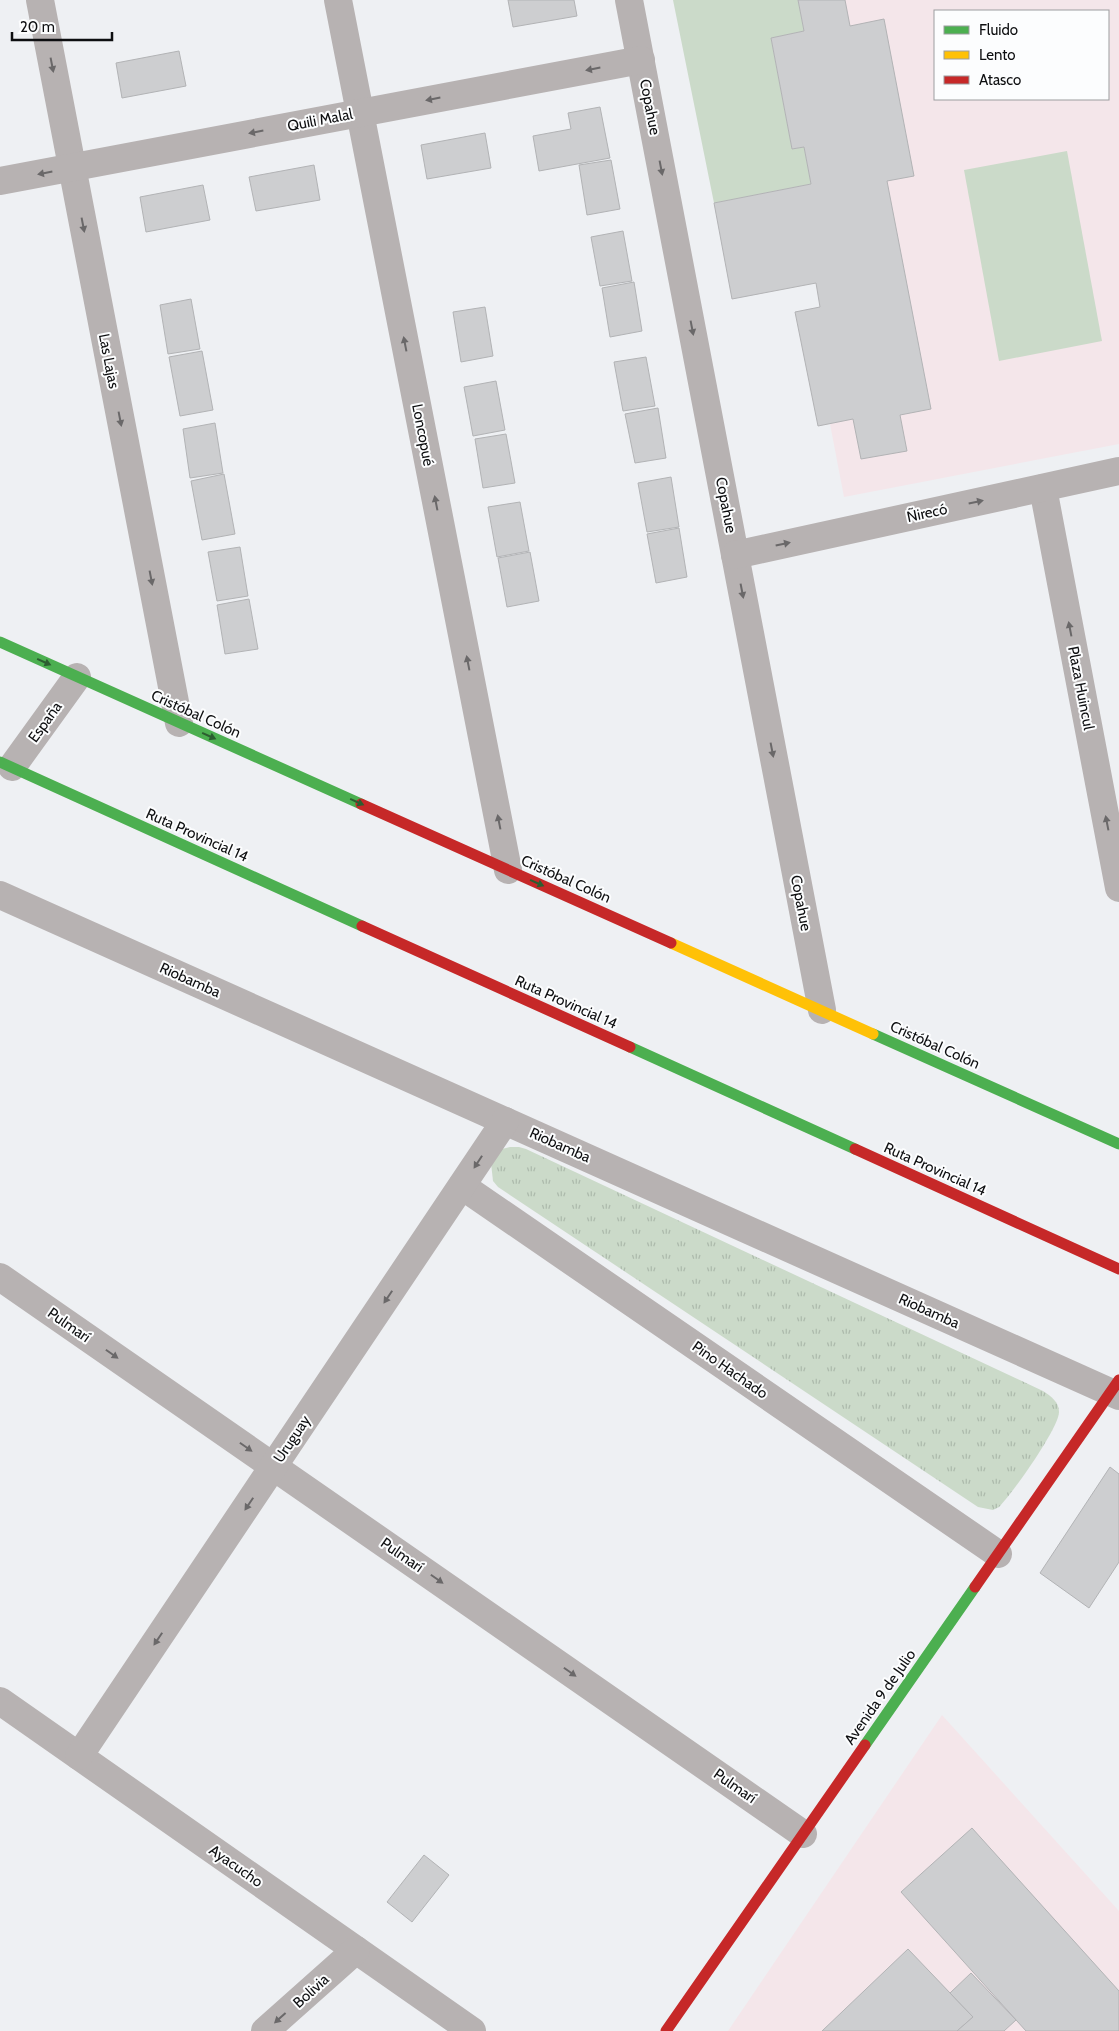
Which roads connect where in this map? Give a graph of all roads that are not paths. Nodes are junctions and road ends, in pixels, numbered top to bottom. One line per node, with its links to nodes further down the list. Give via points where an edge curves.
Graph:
1 (40, 0): 6 (street, Las Lajas, one-way to 6)
2 (338, 0): 5 (street, Loncopué)
3 (629, 0): 4 (street, Copahue)
4 (641, 60): 5 (street, Quili Malal, one-way to 5); 10 (street, Copahue, one-way to 10)
5 (360, 113): 6 (street, Quili Malal, one-way to 6); 15 (street, Loncopué, one-way to 5)
6 (72, 168): 7 (street, Quili Malal, one-way to 7); 13 (street, Las Lajas, one-way to 13)
7 (0, 181)
8 (1119, 471): 9 (street, Ñirecó)
9 (1043, 488): 10 (street, Ñirecó, one-way to 9); 16 (street, Plaza Huincul, one-way to 9)
10 (735, 555): 18 (street, Copahue, one-way to 18)
11 (0, 642): 12 (street, Cristóbal Colón, one-way to 12)
12 (77, 677): 13 (street, Cristóbal Colón); 14 (street, España)
13 (179, 723): 15 (street, Cristóbal Colón, one-way to 15)
14 (6, 765): 22 (street, Ruta Provincial 14)
15 (508, 870): 18 (street, Cristóbal Colón, one-way to 18)
16 (1119, 888)
17 (0, 895): 19 (street, Riobamba)
18 (822, 1010): 20 (street, Cristóbal Colón)
19 (505, 1121): 21 (street, Uruguay, one-way to 21); 24 (street, Riobamba)
20 (1119, 1144)
21 (462, 1186): 25 (street, Uruguay, one-way to 25); 26 (street, Pino Hachado)
22 (1119, 1269)
23 (0, 1277): 25 (street, Pulmarí, one-way to 25)
24 (1116, 1389): 26 (street, Avenida 9 de Julio)
25 (274, 1467): 28 (street, Uruguay, one-way to 28); 29 (street, Pulmarí, one-way to 29)
26 (998, 1554): 29 (street, Avenida 9 de Julio)
27 (0, 1701): 28 (street, Ayacucho)
28 (79, 1756): 30 (street, Ayacucho)
29 (803, 1834): 33 (street, Avenida 9 de Julio)
30 (356, 1950): 31 (street, Bolivia, one-way to 31); 32 (street, Ayacucho)
31 (266, 2031)
32 (472, 2031)
33 (666, 2031)

